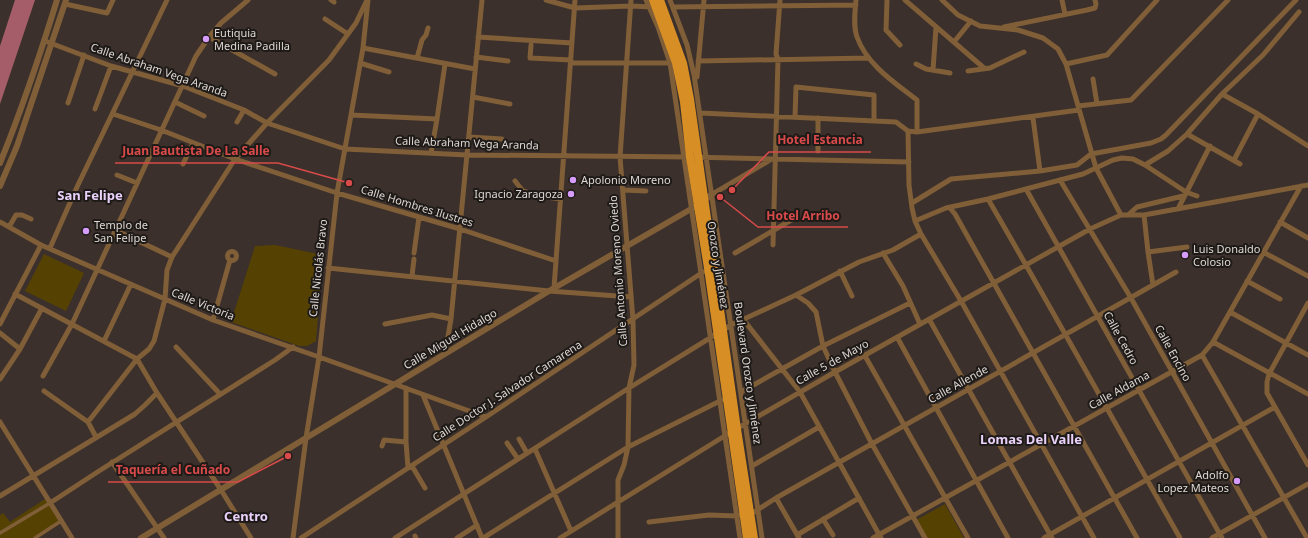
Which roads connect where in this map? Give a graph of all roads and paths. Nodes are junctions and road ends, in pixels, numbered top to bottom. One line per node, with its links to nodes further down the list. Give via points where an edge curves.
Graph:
1 (57, 0): 40 (street)
2 (113, 0): 20 (street, via 107,13)
3 (167, 0): 68 (street)
4 (248, 0): 39 (street)
5 (368, 0): 32 (street); 33 (street, Calle Nicolás Bravo)
6 (482, 0): 38 (street)
7 (546, 0): 27 (street)
8 (575, 0): 27 (street)
9 (646, 0): 24 (street, Orozco y Jiménez)
10 (670, 0): 26 (street)
11 (704, 0): 25 (street)
12 (887, 0): 45 (street, via 886,30)
13 (905, 0): 34 (street)
14 (942, 0): 31 (street, via 958,15)
15 (1062, 0): 29 (street)
16 (1095, 0): 29 (street, via 1094,8)
17 (1157, 0): 61 (street, via 1107,55)
18 (1228, 0): 79 (street, via 1131,100)
19 (1296, 0): 108 (street, via 1166,136 1151,143)
20 (65, 2): 42 (street)
21 (856, 2): 23 (street); 51 (street, via 854,14 857,37)
22 (631, 3): 24 (street); 27 (street); 57 (street, Calle Antonio Moreno Oviedo)
23 (780, 3): 25 (street); 52 (street, via 776,54)
24 (655, 4): 58 (highway, Orozco y Jiménez); 113 (highway, Orozco y Jiménez, via 684,63)
25 (703, 6): 26 (street); 54 (street)
26 (673, 7): 72 (street, via 687,45)
27 (575, 8): 43 (street)
28 (1299, 12): 74 (street, via 1263,55)
29 (1065, 14): 36 (street)
30 (325, 19): 37 (street)
31 (971, 21): 36 (street, via 980,26); 41 (street)
32 (356, 23): 33 (street); 37 (street)
33 (366, 24): 46 (street, Calle Nicolás Bravo)
34 (936, 27): 41 (street); 65 (street)
35 (428, 28): 50 (street)
36 (999, 28): 61 (street, via 1018,30 1043,38 1058,49)
37 (348, 34): 95 (street, via 328,60)
38 (478, 36): 43 (street); 49 (street)
39 (209, 37): 70 (street); 73 (street, via 196,56)
40 (44, 41): 42 (street, Calle Abraham Vega Aranda); 118 (street, via 21,112)
41 (954, 42): 63 (street)
42 (52, 43): 48 (street, Calle Abraham Vega Aranda); 129 (street, via 17,146)
43 (572, 44): 55 (street)
44 (531, 45): 55 (street, via 530,58)
45 (900, 46)
46 (363, 48): 50 (street); 56 (street, Calle Nicolás Bravo)
47 (1024, 52): 63 (street, via 990,68)
48 (84, 55): 62 (street, Calle Abraham Vega Aranda); 77 (street)
49 (476, 57): 53 (street); 64 (street)
50 (417, 58): 59 (street)
51 (869, 58): 52 (street); 98 (street, via 886,76 917,100)
52 (778, 59): 54 (street); 88 (street)
53 (508, 61)
54 (698, 61): 72 (street)
55 (571, 62): 57 (street); 110 (street)
56 (360, 63): 67 (street); 86 (street, Calle Nicolás Bravo)
57 (626, 63): 58 (street); 111 (street, Calle Antonio Moreno Oviedo)
58 (673, 63): 112 (highway, Orozco y Jiménez, via 684,102)
59 (445, 64): 64 (street); 92 (street)
60 (916, 64): 65 (street)
61 (1066, 64): 80 (street)
62 (111, 66): 68 (street, Calle Abraham Vega Aranda); 81 (street)
63 (984, 68): 66 (street)
64 (475, 69): 75 (street)
65 (933, 70): 69 (street)
66 (968, 71)
67 (389, 72)
68 (133, 73): 73 (street, Calle Abraham Vega Aranda); 84 (street)
69 (950, 73)
70 (275, 74)
71 (1093, 79): 79 (street)
72 (696, 85): 83 (street)
73 (183, 86): 76 (street); 82 (street, Calle Abraham Vega Aranda)
74 (1222, 94): 85 (street); 99 (street)
75 (473, 97): 78 (street); 100 (street)
76 (175, 102): 87 (street); 96 (street)
77 (68, 103)
78 (510, 104)
79 (1097, 104): 80 (street)
80 (1079, 108): 91 (street); 108 (street)
81 (95, 109)
82 (244, 110): 94 (street); 95 (street, Calle Abraham Vega Aranda)
83 (700, 113): 88 (street); 113 (street)
84 (113, 114): 96 (street, Calle Hombres Ilustres); 165 (street)
85 (1258, 114): 104 (street); 116 (street)
86 (351, 115): 92 (street); 105 (street, Calle Nicolás Bravo)
87 (204, 116)
88 (777, 116): 89 (street); 115 (street)
89 (795, 117): 90 (street); 93 (street, via 796,87 874,95)
90 (818, 118): 93 (street); 106 (street)
91 (1033, 118): 98 (street); 123 (street)
92 (437, 119): 107 (street)
93 (874, 120): 97 (street, via 896,122)
94 (237, 122)
95 (267, 123): 105 (street, Calle Abraham Vega Aranda); 114 (street)
96 (161, 130): 102 (street, Calle Hombres Ilustres); 127 (street)
97 (908, 132): 98 (street); 117 (street)
98 (917, 132)
99 (1187, 134): 103 (street); 121 (street, via 1168,151)
100 (469, 137): 101 (street); 109 (street)
101 (502, 139)
102 (193, 143): 114 (street, Calle Hombres Ilustres); 119 (street)
103 (1210, 146): 116 (street); 135 (street)
104 (1308, 146)
105 (345, 148): 107 (street, Calle Abraham Vega Aranda); 134 (street, Calle Nicolás Bravo)
106 (818, 151)
107 (431, 153): 109 (street, Calle Abraham Vega Aranda)
108 (1091, 154): 122 (street); 123 (street, via 1077,165)
109 (467, 155): 110 (street, Calle Abraham Vega Aranda); 154 (street)
110 (564, 156): 111 (street, Calle Abraham Vega Aranda); 138 (street)
111 (620, 157): 112 (street, Calle Abraham Vega Aranda); 132 (street, Calle Antonio Moreno Oviedo)
112 (687, 158): 113 (street, Calle Abraham Vega Aranda); 141 (highway, Orozco y Jiménez)
113 (702, 158): 115 (street, Calle Abraham Vega Aranda); 137 (highway, Orozco y Jiménez)
114 (235, 159): 134 (street, Calle Hombres Ilustres); 171 (street)
115 (773, 159): 117 (street, Calle Abraham Vega Aranda); 137 (street, Calle Miguel Hidalgo); 157 (street)
116 (1234, 160): 120 (street)
117 (909, 162): 140 (street)
118 (0, 163)
119 (183, 164)
120 (1240, 164)
121 (1145, 165): 122 (street, via 1133,159 1122,158); 135 (street)
122 (1096, 168): 126 (street); 144 (street)
123 (1040, 171): 140 (street, via 951,180)
124 (117, 176): 127 (street)
125 (515, 180): 138 (street, via 523,190 539,196)
126 (1060, 180): 131 (street); 155 (street, Calle Encino)
127 (137, 184): 156 (street)
128 (1308, 185): 130 (street)
129 (0, 186)
130 (1301, 186): 143 (street); 152 (street, Calle Aldama)
131 (1026, 189): 139 (street); 163 (street, Calle Cedro)
132 (623, 190): 133 (street); 161 (street, Calle Antonio Moreno Oviedo)
133 (646, 191)
134 (337, 193): 147 (street, Calle Hombres Ilustres); 177 (street, Calle Nicolás Bravo)
135 (1184, 194): 136 (street); 143 (street); 145 (street, via 1137,207)
136 (1197, 196)
137 (708, 197): 141 (street, Calle Miguel Hidalgo); 172 (street, Boulevard Orozco y Jiménez); 178 (highway, Orozco y Jiménez)
138 (561, 199): 175 (street)
139 (988, 199): 142 (street); 176 (street)
140 (912, 203): 150 (street)
141 (695, 207): 161 (street, Calle Miguel Hidalgo); 178 (highway, Orozco y Jiménez)
142 (950, 208): 150 (street); 186 (street)
143 (1178, 209): 146 (street)
144 (1121, 215): 145 (street); 155 (street, Calle 5 de Mayo)
145 (1128, 215): 146 (street)
146 (1144, 215): 166 (street)
147 (419, 217): 154 (street, Calle Hombres Ilustres); 168 (street)
148 (31, 219): 153 (street, via 16,215)
149 (793, 220): 157 (street)
150 (915, 221): 158 (street)
151 (0, 222): 153 (street, Calle Victoria)
152 (1280, 222): 159 (street); 167 (street, Calle Aldama)
153 (9, 227): 160 (street, Calle Victoria)
154 (460, 229): 175 (street, Calle Hombres Ilustres); 184 (street)
155 (1090, 229): 163 (street, Calle 5 de Mayo); 194 (street, Calle Encino)
156 (116, 230): 171 (street); 179 (street)
157 (774, 230): 162 (street); 169 (street)
158 (921, 234): 170 (street); 197 (street)
159 (1308, 238)
160 (41, 245): 165 (street, Calle Victoria); 190 (street)
161 (627, 245): 189 (street, Calle Miguel Hidalgo); 193 (street, Calle Antonio Moreno Oviedo)
162 (773, 245)
163 (1058, 246): 176 (street, Calle 5 de Mayo); 204 (street, Calle Cedro)
164 (1187, 247): 166 (street)
165 (50, 248): 179 (street, Calle Victoria)
166 (1148, 252): 188 (street)
167 (1263, 252): 183 (street); 185 (street, Calle Aldama)
168 (414, 253)
169 (735, 253)
170 (883, 253): 180 (street); 198 (street)
171 (172, 257): 196 (street, via 167,270)
172 (721, 258): 178 (street, Calle Doctor J. Salvador Camarena); 214 (street, Boulevard Orozco y Jiménez)
173 (414, 259): 182 (street)
174 (230, 260): 208 (street)
175 (556, 261): 189 (street)
176 (1026, 264): 186 (street, Calle 5 de Mayo); 217 (street)
177 (328, 268): 182 (street); 230 (street, Calle Nicolás Bravo)
178 (708, 268): 209 (street, Calle Doctor J. Salvador Camarena); 216 (highway, Orozco y Jiménez)
179 (98, 269): 187 (street, Calle Victoria); 211 (street)
180 (840, 271): 191 (street); 192 (street)
181 (1176, 272): 188 (street, Calle Allende)
182 (412, 276): 184 (street)
183 (1308, 276)
184 (455, 281): 189 (street); 205 (street)
185 (1247, 281): 195 (street); 201 (street, Calle Aldama)
186 (993, 283): 197 (street, Calle 5 de Mayo); 226 (street)
187 (131, 284): 196 (street, Calle Victoria); 219 (street)
188 (1153, 285): 194 (street, Calle Allende)
189 (552, 289): 193 (street); 227 (street, Calle Miguel Hidalgo)
190 (15, 294): 200 (street); 210 (street)
191 (796, 295): 206 (street); 222 (street, via 816,312)
192 (852, 296)
193 (631, 297): 209 (street, Calle Antonio Moreno Oviedo)
194 (1130, 298): 204 (street, Calle Allende); 236 (street, Calle Encino)
195 (1280, 299)
196 (165, 300): 208 (street, Calle Victoria); 232 (street, via 154,341)
197 (961, 301): 207 (street, Calle 5 de Mayo); 235 (street)
198 (910, 303): 213 (street); 222 (street)
199 (1308, 303): 202 (street)
200 (42, 308): 211 (street); 225 (street)
201 (1230, 312): 220 (street, Calle Aldama); 221 (street)
202 (1302, 313): 203 (street); 221 (street)
203 (1308, 316)
204 (1098, 317): 217 (street, Calle Allende); 244 (street, Calle Cedro)
205 (451, 319): 212 (street, via 432,315); 227 (street)
206 (743, 319): 214 (street); 233 (street)
207 (929, 319): 213 (street, Calle 5 de Mayo); 243 (street)
208 (213, 320): 223 (street, Calle Victoria)
209 (633, 320): 242 (street, Calle Antonio Moreno Oviedo, via 634,365); 256 (street, Calle Doctor J. Salvador Camarena)
210 (0, 324)
211 (72, 324): 219 (street); 238 (street)
212 (384, 324)
213 (920, 324): 218 (street, Calle 5 de Mayo)
214 (731, 325): 216 (street); 247 (street, Boulevard Orozco y Jiménez)
215 (0, 333): 225 (street)
216 (717, 333): 242 (street); 252 (highway, Orozco y Jiménez); 265 (highway, Orozco y Jiménez)
217 (1066, 335): 226 (street, Calle Allende); 255 (street)
218 (897, 338): 231 (street, Calle 5 de Mayo); 254 (street)
219 (104, 341): 232 (street)
220 (1213, 342): 228 (street, Calle Aldama); 237 (street)
221 (1286, 344): 229 (street); 237 (street)
222 (823, 346): 233 (street); 234 (street)
223 (293, 347): 230 (street, Calle Victoria); 249 (street)
224 (176, 348): 249 (street)
225 (20, 349): 239 (street)
226 (1034, 353): 235 (street, Calle Allende); 263 (street)
227 (445, 354): 240 (street, Calle Miguel Hidalgo)
228 (1202, 355): 236 (street, Calle Aldama); 261 (street)
229 (1308, 355)
230 (319, 356): 240 (street, Calle Victoria); 267 (street, Calle Nicolás Bravo)
231 (864, 356): 234 (street, Calle 5 de Mayo); 262 (street)
232 (137, 359): 246 (street); 258 (street)
233 (783, 369): 247 (street); 248 (street)
234 (835, 372): 248 (street, Calle 5 de Mayo); 272 (street)
235 (1001, 372): 243 (street, Calle Allende); 273 (street)
236 (1172, 372): 244 (street, Calle Aldama); 270 (street, Calle Encino)
237 (1270, 374): 250 (street); 253 (street, via 1267,393)
238 (43, 376)
239 (0, 379)
240 (396, 384): 241 (street, Calle Victoria); 267 (street, Calle Miguel Hidalgo)
241 (406, 388): 251 (street, Calle Victoria); 269 (street)
242 (628, 388): 276 (street, Calle Antonio Moreno Oviedo); 277 (street)
243 (969, 390): 254 (street, Calle Allende); 283 (street)
244 (1139, 390): 255 (street, Calle Aldama); 280 (street, Calle Cedro)
245 (44, 391): 258 (street)
246 (157, 392): 259 (street); 266 (street, via 135,414)
247 (741, 392): 260 (street, Boulevard Orozco y Jiménez)
248 (800, 392): 260 (street, Calle 5 de Mayo); 264 (street)
249 (220, 394): 259 (street)
250 (1308, 394)
251 (423, 395): 256 (street, Calle Victoria); 274 (street)
252 (723, 400): 265 (highway, Orozco y Jiménez); 276 (street)
253 (1275, 407): 261 (street); 284 (street)
254 (937, 408): 262 (street, Calle Allende); 289 (street)
255 (1106, 408): 263 (street, Calle Aldama); 288 (street)
256 (486, 417): 274 (street, Calle Doctor J. Salvador Camarena)
257 (0, 422): 287 (street)
258 (88, 422): 266 (street)
259 (177, 422): 281 (street); 292 (street)
260 (746, 424): 265 (street, Calle 5 de Mayo); 285 (street, Boulevard Orozco y Jiménez)
261 (1243, 425): 270 (street); 296 (street)
262 (904, 426): 272 (street, Calle Allende); 299 (street)
263 (1075, 426): 273 (street, Calle Aldama); 300 (street)
264 (819, 427): 282 (street); 285 (street)
265 (731, 432): 301 (street, Calle 5 de Mayo); 303 (highway, Orozco y Jiménez)
266 (96, 437): 287 (street)
267 (306, 438): 292 (street, Calle Miguel Hidalgo); 324 (street, Calle Nicolás Bravo)
268 (519, 439): 278 (street)
269 (406, 442): 275 (street, via 384,440); 286 (street)
270 (1211, 443): 280 (street); 304 (street, Calle Encino)
271 (507, 444): 279 (street)
272 (872, 444): 282 (street, Calle Allende); 305 (street)
273 (1041, 444): 283 (street, Calle Aldama); 306 (street)
274 (444, 445): 286 (street, Calle Doctor J. Salvador Camarena); 294 (street)
275 (382, 446)
276 (628, 447): 293 (street); 301 (street, Calle Antonio Moreno Oviedo, via 618,480)
277 (535, 449): 278 (street); 293 (street)
278 (527, 453): 279 (street)
279 (518, 459): 294 (street)
280 (1179, 461): 288 (street); 318 (street, Calle Cedro)
281 (112, 462): 302 (street); 311 (street)
282 (839, 462): 297 (street, Calle Allende); 298 (street)
283 (1010, 462): 289 (street, Calle Aldama); 317 (street)
284 (1308, 465)
285 (752, 466): 303 (street, Boulevard Orozco y Jiménez)
286 (410, 467): 291 (street); 325 (street, Calle Doctor J. Salvador Camarena)
287 (33, 475): 295 (street); 302 (street)
288 (1147, 480): 300 (street); 342 (street)
289 (976, 482): 299 (street, Calle Aldama); 338 (street)
290 (1308, 484): 296 (street)
291 (425, 488)
292 (221, 490): 311 (street, Calle Miguel Hidalgo); 323 (street)
293 (554, 492): 312 (street); 328 (street)
294 (464, 494): 310 (street); 326 (street)
295 (0, 496)
296 (1284, 497): 304 (street); 345 (street)
297 (776, 498): 303 (street, Calle Allende); 315 (street)
298 (859, 498): 307 (street); 316 (street)
299 (945, 498): 305 (street, Calle Aldama); 337 (street)
300 (1114, 498): 306 (street); 341 (street)
301 (618, 502): 312 (street, Calle 5 de Mayo); 330 (street, Calle Antonio Moreno Oviedo)
302 (50, 503): 308 (street); 313 (street)
303 (747, 514): 309 (street, via 709,515); 331 (street, Orozco y Jiménez); 332 (highway, Orozco y Jiménez); 333 (highway, Orozco y Jiménez); 334 (street, Boulevard Orozco y Jiménez)
304 (1252, 515): 318 (street); 344 (street, Calle Encino)
305 (912, 516): 316 (street, Calle Aldama); 336 (street)
306 (1082, 516): 317 (street); 340 (street)
307 (823, 519): 314 (street); 315 (street)
308 (61, 521): 319 (street); 320 (street)
309 (649, 522)
310 (477, 525): 327 (street); 328 (street)
311 (158, 528): 321 (street, Calle Miguel Hidalgo); 322 (street)
312 (571, 531): 329 (street, Calle 5 de Mayo)
313 (0, 533)
314 (833, 535)
315 (798, 536)
316 (880, 536): 335 (street, Calle Aldama)
317 (1051, 536): 339 (street)
318 (1221, 536): 343 (street)
319 (35, 538)
320 (72, 538)
321 (141, 538)
322 (164, 538)
323 (251, 538)
324 (293, 538)
325 (302, 538)
326 (395, 538)
327 (457, 538)
328 (482, 538)
329 (560, 538)
330 (618, 538)
331 (740, 538)
332 (747, 538)
333 (754, 538)
334 (762, 538)
335 (873, 538)
336 (925, 538)
337 (968, 538)
338 (1008, 538)
339 (1044, 538)
340 (1094, 538)
341 (1137, 538)
342 (1180, 538)
343 (1212, 538)
344 (1265, 538)
345 (1307, 538)

